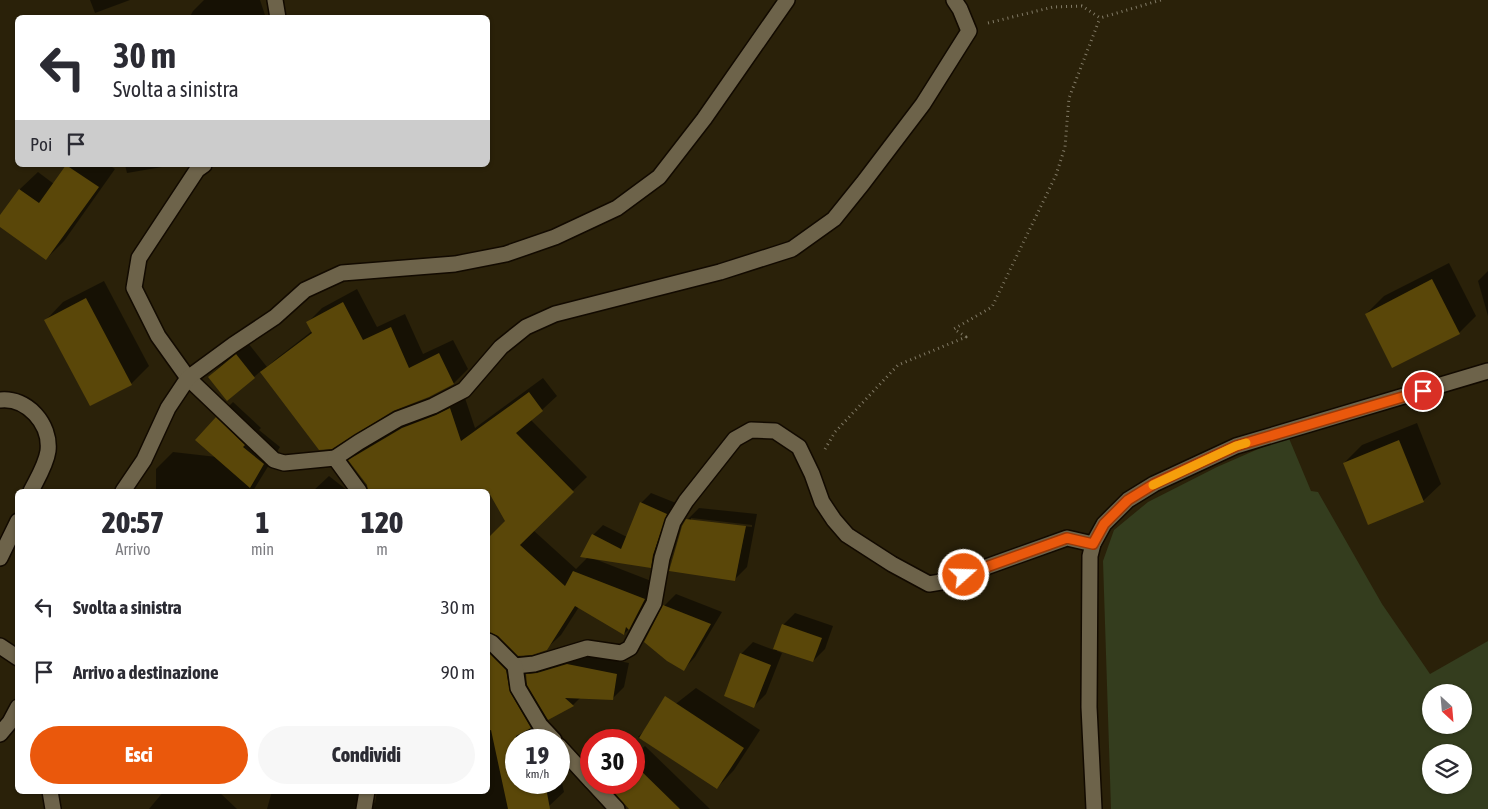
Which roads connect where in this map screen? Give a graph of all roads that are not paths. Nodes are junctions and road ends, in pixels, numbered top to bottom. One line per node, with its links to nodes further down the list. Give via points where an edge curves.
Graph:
1 (275, 0): 4 (street)
2 (786, 0): 7 (street, via 704,119 659,177 617,208 555,237 506,254 456,264 342,273 305,290 276,317)
3 (954, 0): 9 (street, via 969,31 922,104 834,219 792,250 556,314 526,328 501,347 464,390 398,419)
4 (278, 15)
5 (201, 167): 7 (street, via 139,258 134,288 158,336)
6 (1488, 371): 14 (street, via 1236,446 1154,484 1128,500 1104,524)
7 (188, 378): 9 (street, via 274,460 284,463); 11 (street, via 168,408 144,460)
8 (0, 400): 10 (street, via 19,402 42,422 48,450)
9 (335, 458): 12 (street)
10 (32, 489)
11 (124, 489)
12 (358, 489)
13 (15, 527): 15 (street)
14 (1093, 544): 19 (street, via 1067,538 947,581 929,584 847,535 822,502 799,447 775,431 751,430 734,439 672,522 654,603 630,648 621,653 587,648 534,664); 31 (street, via 1090,556 1089,707)
15 (0, 558)
16 (490, 642): 19 (street)
17 (0, 646): 18 (street)
18 (15, 656)
19 (515, 666): 21 (street, via 518,688)
20 (15, 713): 22 (street)
21 (544, 729)
22 (0, 734)
23 (570, 758): 24 (street)
24 (580, 769)
25 (51, 794): 28 (street)
26 (366, 794): 29 (street)
27 (603, 794): 30 (street)
28 (54, 809)
29 (364, 809)
30 (617, 809)
31 (1094, 809)

